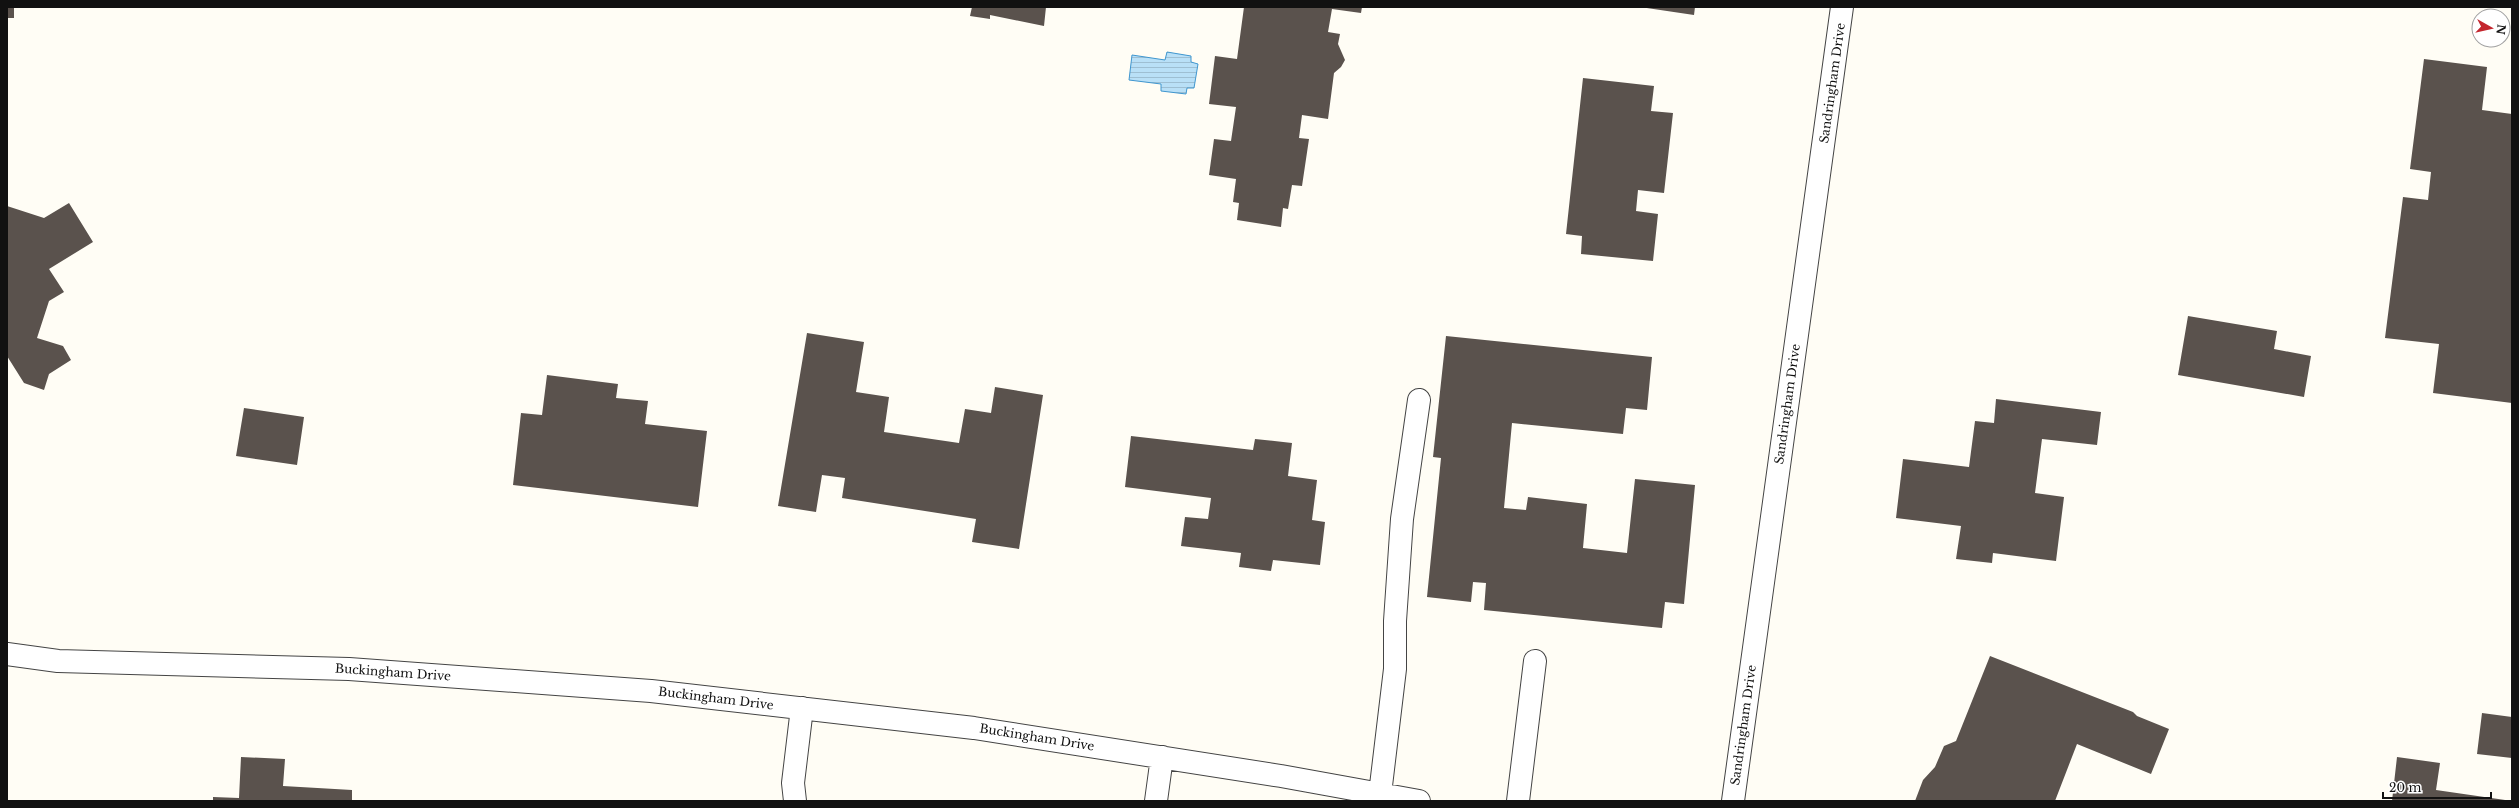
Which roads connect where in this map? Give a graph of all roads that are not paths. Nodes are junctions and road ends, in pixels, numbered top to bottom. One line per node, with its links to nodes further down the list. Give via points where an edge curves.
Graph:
1 (1842, 7): 12 (street, Sandringham Drive)
2 (1418, 400): 7 (street, via 1402,519 1395,621 1395,669)
3 (7, 654): 5 (street, Buckingham Drive, via 58,661 349,669 651,691)
4 (1535, 661): 11 (street)
5 (802, 708): 6 (street, Buckingham Drive, via 974,728); 8 (street, via 793,783)
6 (1162, 757): 7 (street, Buckingham Drive); 9 (street)
7 (1380, 794): 10 (street, Buckingham Drive)
8 (795, 801)
9 (1156, 801)
10 (1418, 801)
11 (1518, 801)
12 (1732, 801)

